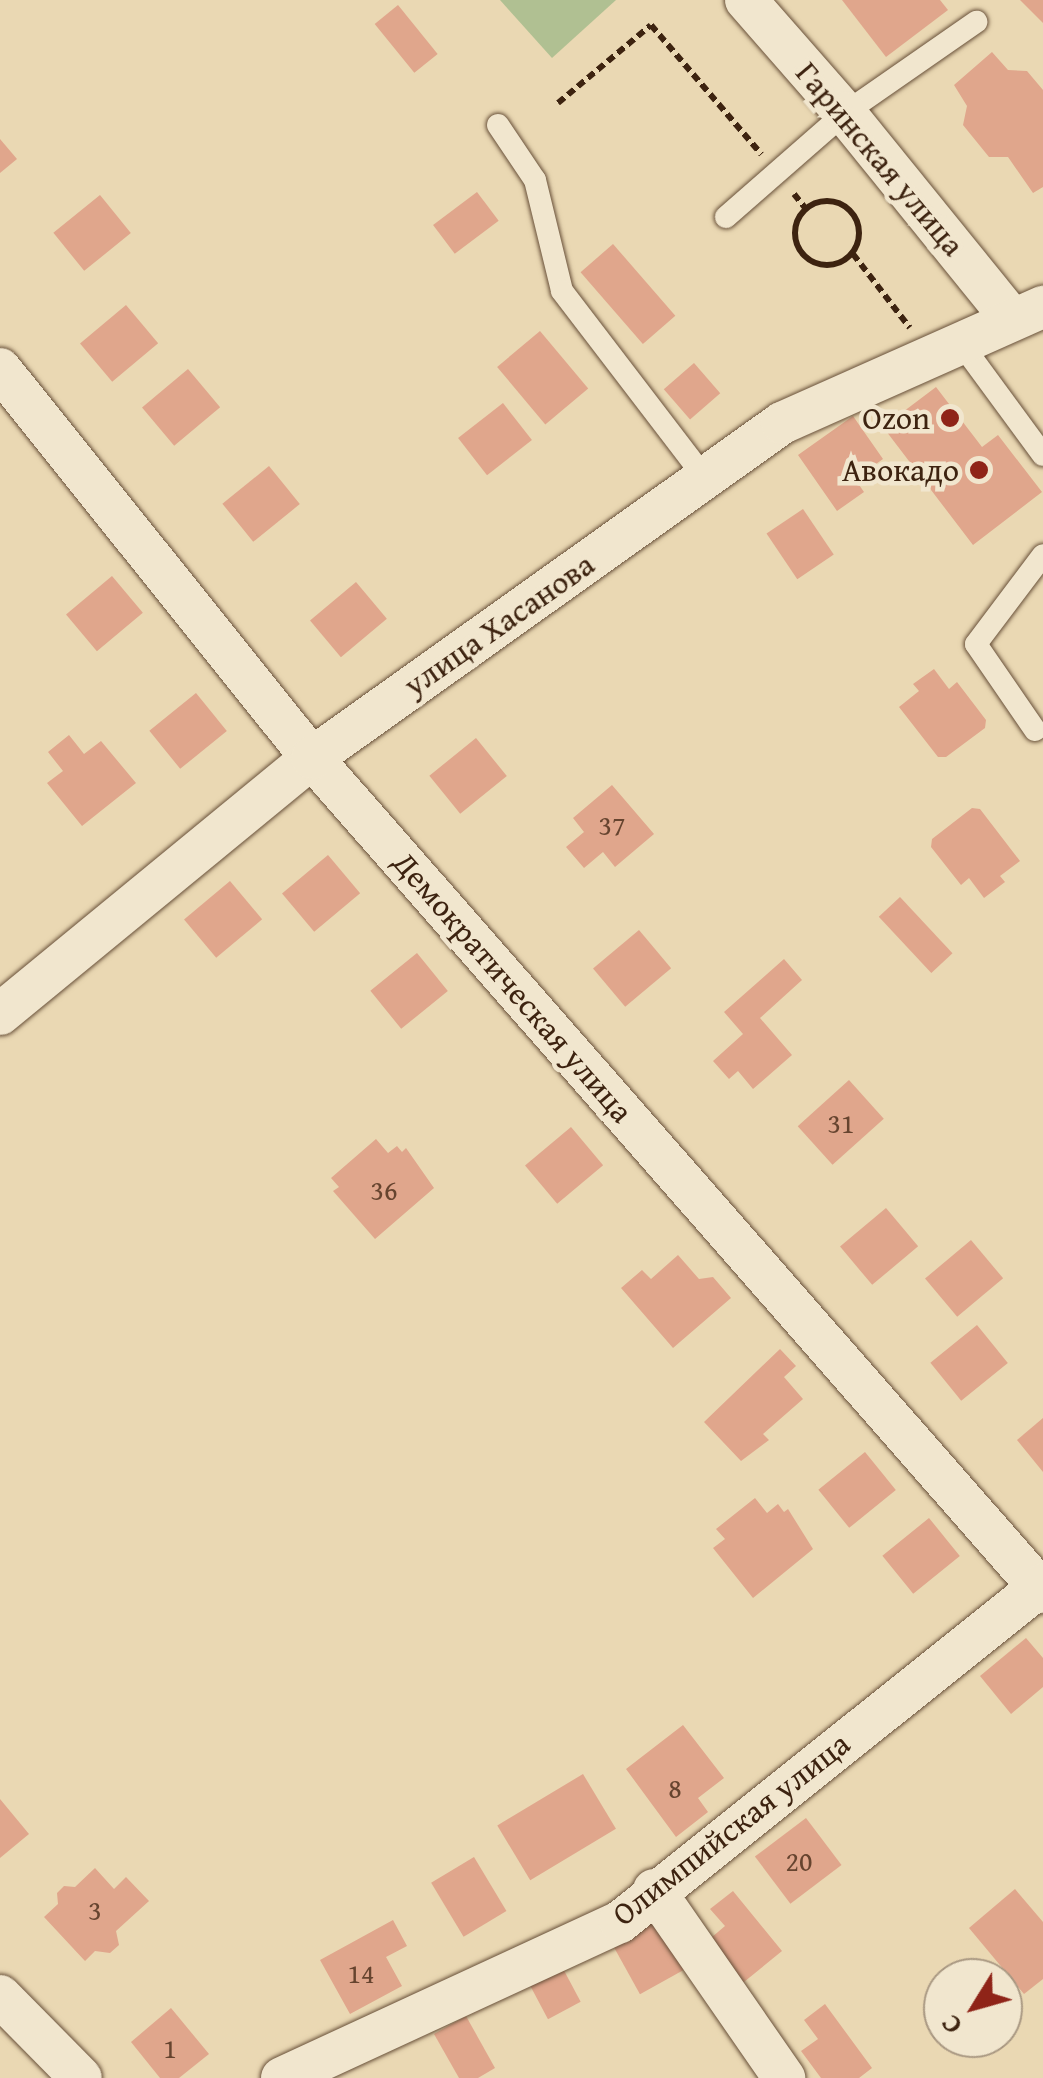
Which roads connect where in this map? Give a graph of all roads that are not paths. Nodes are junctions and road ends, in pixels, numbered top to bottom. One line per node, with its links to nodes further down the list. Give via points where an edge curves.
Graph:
1 (746, 0): 3 (street, Гаринская улица)
2 (976, 22): 3 (lane)
3 (845, 113): 5 (lane); 6 (street, Гаринская улица)
4 (498, 125): 10 (lane, via 535,180 562,292)
5 (726, 217)
6 (1028, 313): 7 (street, улица Хасанова)
7 (946, 349): 9 (lane); 10 (street, улица Хасанова, via 782,423)
8 (0, 369): 13 (street, Демократическая улица)
9 (1043, 455)
10 (705, 478): 13 (street, улица Хасанова)
11 (1043, 555): 12 (lane, via 976,644)
12 (1035, 730)
13 (312, 758): 14 (street, улица Хасанова); 15 (street, Демократическая улица)
14 (0, 1014)
15 (1041, 1587): 16 (street, Олимпийская улица)
16 (654, 1890): 19 (street, Олимпийская улица, via 620,1922); 20 (street)
17 (0, 1996): 18 (street)
18 (81, 2078)
19 (282, 2078)
20 (784, 2078)

